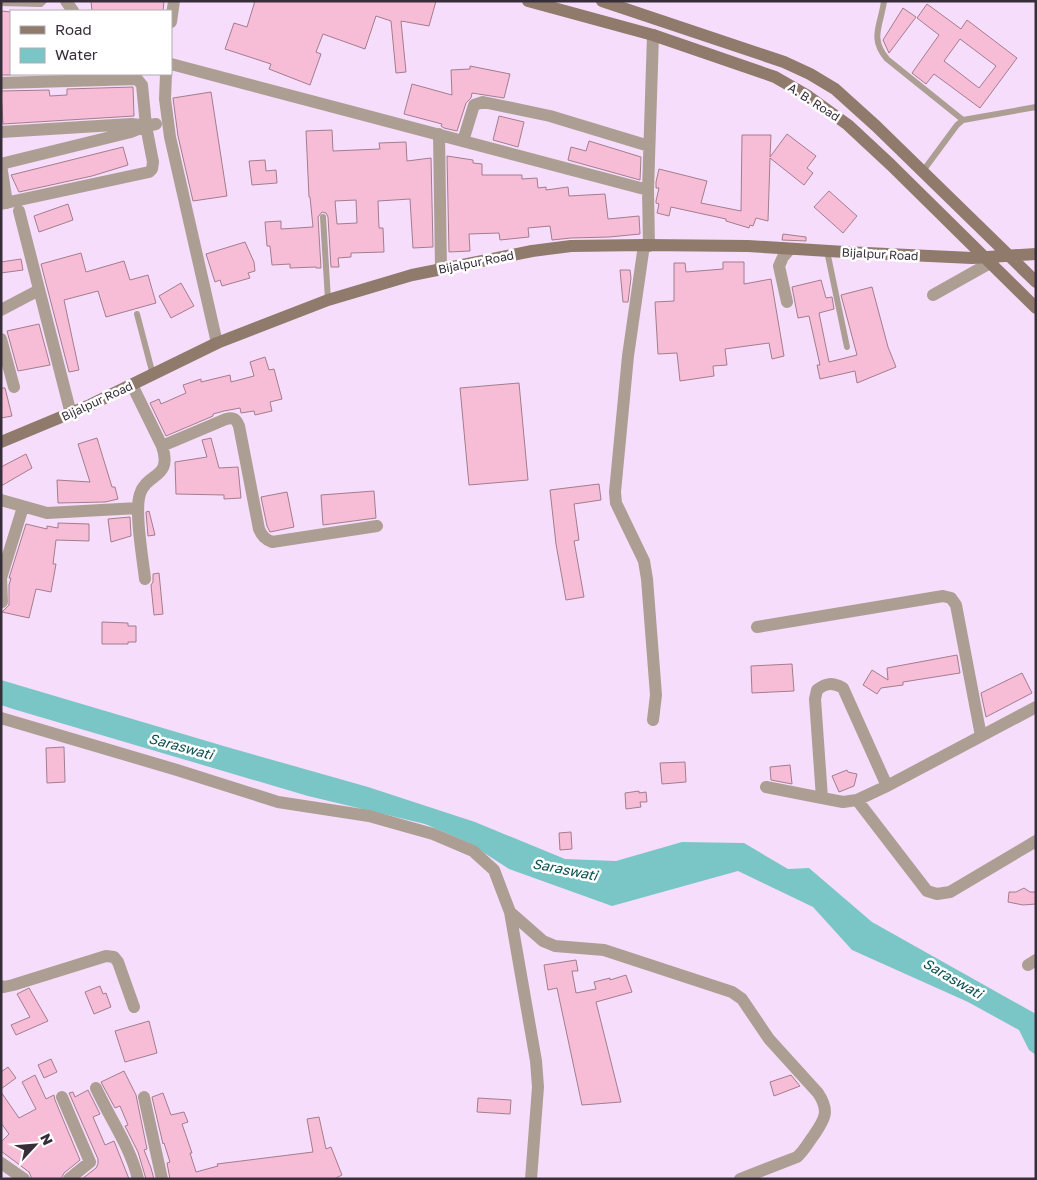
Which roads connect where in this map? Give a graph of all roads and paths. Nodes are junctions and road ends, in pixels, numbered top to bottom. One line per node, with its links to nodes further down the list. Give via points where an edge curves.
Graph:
1 (174, 1): 8 (street)
2 (602, 1): 21 (main road, A. B. Road, via 784,62 810,74 835,89)
3 (884, 1): 14 (lane, via 877,35 880,51)
4 (530, 2): 7 (main road, A. B. Road)
5 (1, 3): 6 (lane)
6 (42, 5)
7 (557, 5): 9 (main road, A. B. Road)
8 (172, 15)
9 (653, 35): 19 (street); 31 (main road, A. B. Road, via 775,77 808,96 848,124)
10 (172, 64): 17 (street)
11 (166, 75): 15 (street, via 165,99)
12 (1, 83): 15 (street, via 137,79)
13 (1036, 107): 14 (lane)
14 (963, 120): 21 (lane)
15 (158, 123): 16 (street); 20 (street); 23 (street, via 149,172); 42 (street, via 170,137)
16 (1, 132)
17 (439, 134): 18 (street); 32 (street)
18 (462, 141): 19 (street, via 474,105 483,102 550,116); 22 (street)
19 (649, 146): 22 (street)
20 (1, 165): 23 (street)
21 (923, 172): 30 (main road, A. B. Road)
22 (648, 190): 26 (street)
23 (4, 203)
24 (19, 211): 34 (street)
25 (322, 217): 36 (lane)
26 (646, 246): 27 (main road, Bijalpur Road); 32 (main road, Bijalpur Road, via 571,246); 60 (street, via 628,356 615,492 616,503 644,561 647,579 656,695)
27 (790, 249): 28 (main road, Bijalpur Road); 37 (street, via 779,266)
28 (827, 251): 31 (main road, Bijalpur Road); 43 (lane)
29 (1036, 254): 30 (main road, Bijalpur Road)
30 (1011, 256): 31 (main road, Bijalpur Road); 33 (main road, A. B. Road)
31 (987, 260): 35 (street); 38 (main road, A. B. Road)
32 (441, 269): 36 (main road, Bijalpur Road)
33 (1036, 282)
34 (39, 290): 39 (street); 47 (street)
35 (933, 295)
36 (328, 300): 42 (main road, Bijalpur Road)
37 (787, 302)
38 (1036, 308)
39 (1, 310)
40 (137, 314): 44 (lane)
41 (1, 339): 46 (street)
42 (218, 343): 44 (main road, Bijalpur Road)
43 (848, 347)
44 (153, 375): 45 (main road, Bijalpur Road)
45 (132, 385): 47 (main road, Bijalpur Road); 49 (street)
46 (14, 387)
47 (71, 414): 48 (main road, Bijalpur Road)
48 (1, 442)
49 (162, 446): 52 (street, via 165,464 143,488); 53 (street, via 226,419 237,420 259,529 266,540 272,542)
50 (1, 500): 51 (street)
51 (23, 506): 52 (street, via 47,513); 54 (street)
52 (138, 508): 55 (street)
53 (377, 526)
54 (1, 578): 56 (street)
55 (145, 580)
56 (2, 602)
57 (757, 627): 61 (street, via 943,596 951,598 956,605)
58 (1036, 707): 61 (street)
59 (1, 718): 67 (street, via 278,802 369,816 433,834 473,852 494,870)
60 (653, 720)
61 (981, 736): 62 (street)
62 (887, 786): 64 (street, via 843,688 826,684 816,690 814,699); 65 (street)
63 (766, 787): 64 (street)
64 (822, 798): 65 (street, via 843,802)
65 (857, 800): 66 (street, via 927,891 938,894 950,892)
66 (1036, 841)
67 (510, 912): 78 (street, via 536,1061 538,1087); 79 (street, via 543,941 555,946 604,950 732,992 742,999 769,1039 818,1093 825,1112 824,1121 797,1157)
68 (2, 989): 69 (street, via 106,956 118,962)
69 (134, 1007)
70 (96, 1088): 76 (street, via 129,1152)
71 (144, 1097): 77 (street)
72 (62, 1098): 75 (street, via 90,1162)
73 (1, 1163): 74 (street)
74 (20, 1178)
75 (70, 1179)
76 (138, 1179)
77 (162, 1179)
78 (531, 1179)
79 (740, 1179)

